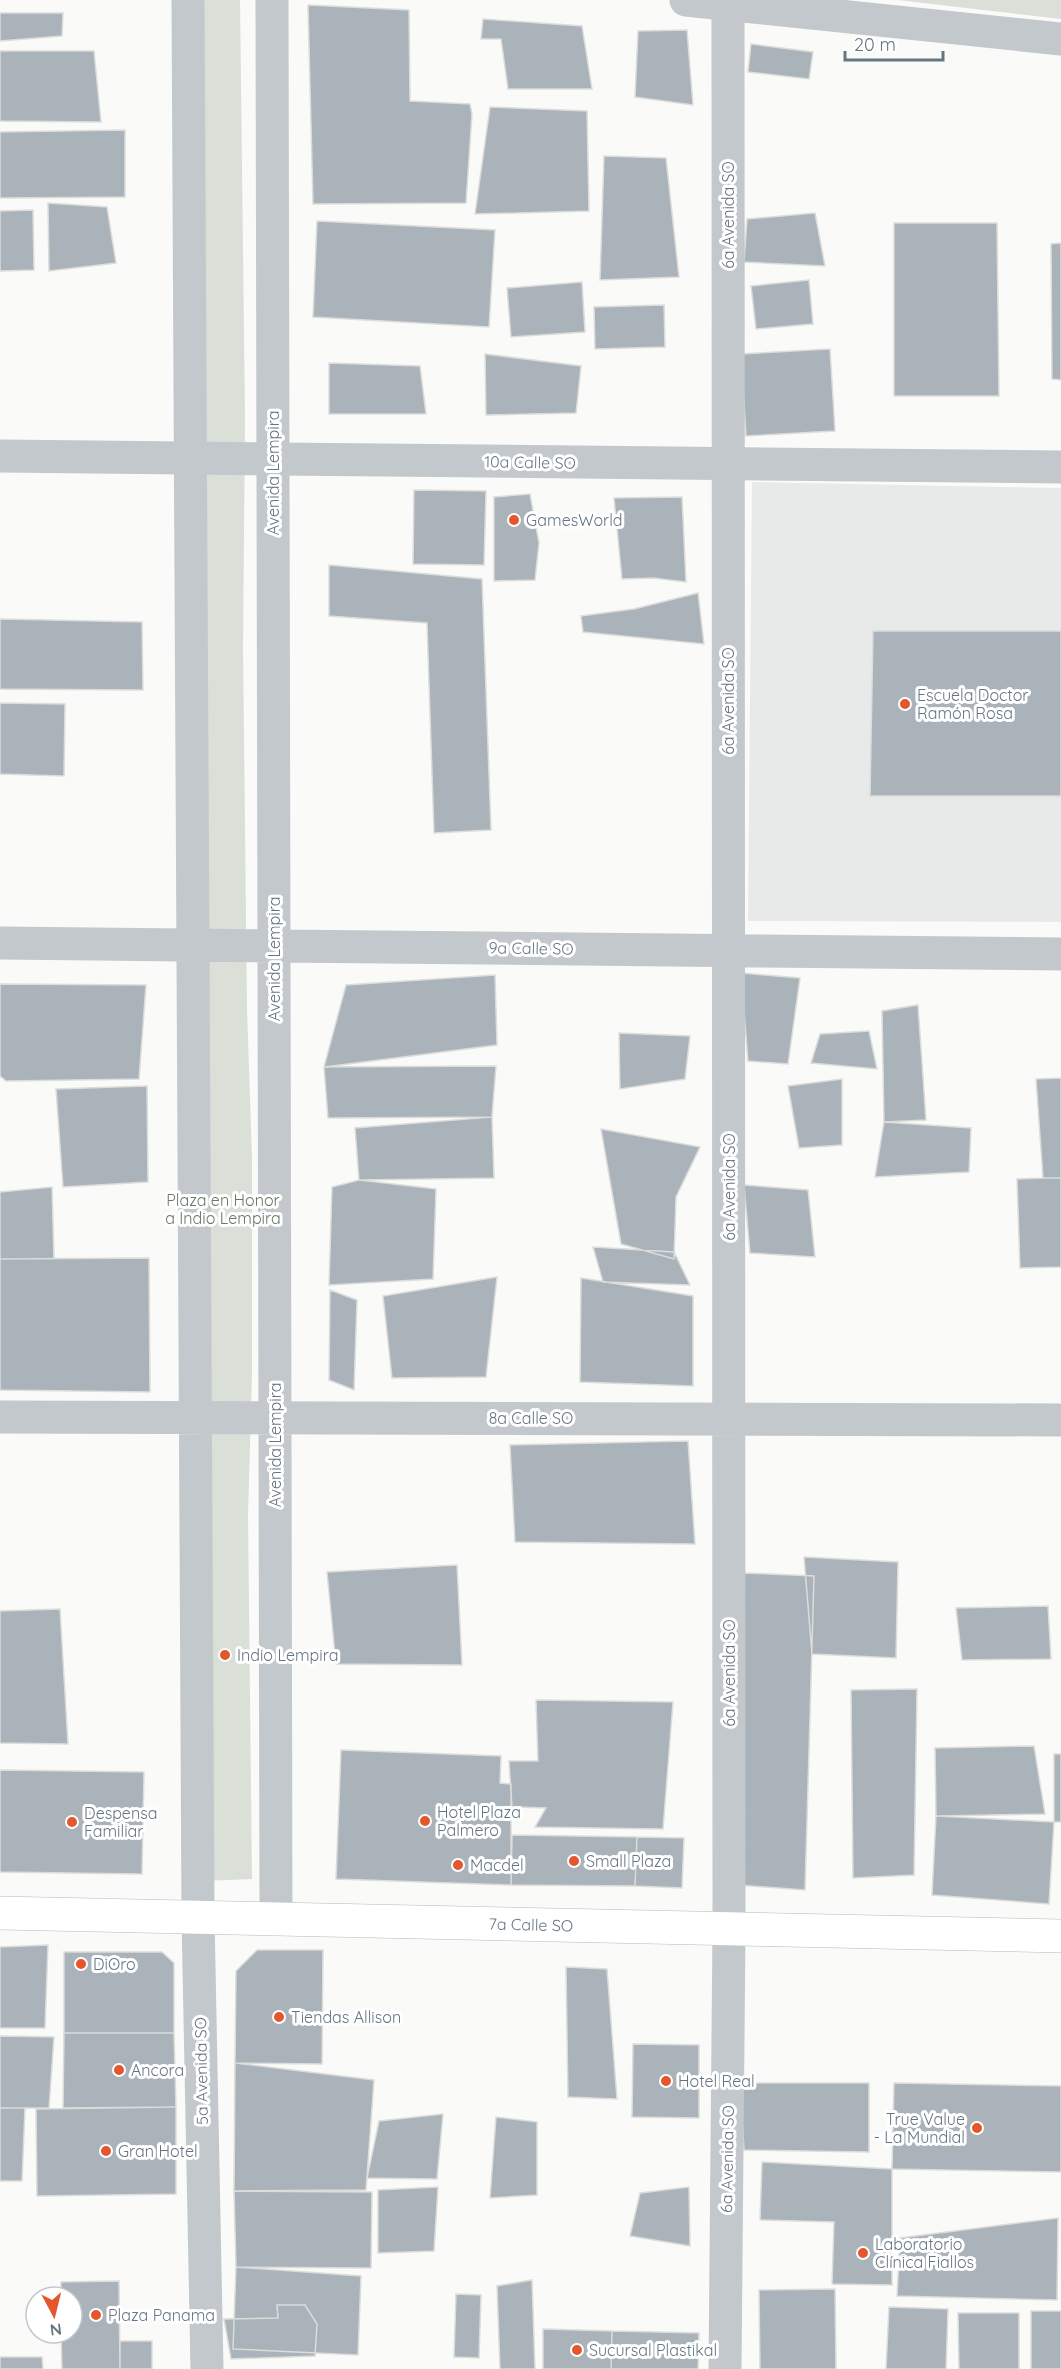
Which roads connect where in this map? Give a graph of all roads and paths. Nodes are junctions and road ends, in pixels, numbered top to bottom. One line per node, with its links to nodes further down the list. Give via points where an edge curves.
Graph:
1 (188, 0): 7 (street)
2 (272, 0): 8 (street, Avenida Lempira)
3 (686, 0): 4 (street)
4 (728, 4): 5 (street); 9 (street, 6a Avenida SO)
5 (1061, 39)
6 (0, 456): 7 (street, 10a Calle SO)
7 (190, 458): 8 (street, 10a Calle SO); 12 (street)
8 (273, 459): 9 (street, 10a Calle SO); 13 (street, Avenida Lempira)
9 (728, 464): 10 (street, 10a Calle SO); 14 (street, 6a Avenida SO)
10 (1061, 467)
11 (0, 943): 12 (street, 9a Calle SO)
12 (193, 945): 13 (street, 9a Calle SO); 17 (street)
13 (274, 945): 14 (street, 9a Calle SO); 18 (street, Avenida Lempira)
14 (728, 950): 15 (street, 9a Calle SO); 19 (street, 6a Avenida SO)
15 (1061, 954)
16 (0, 1417): 17 (street, 8a Calle SO)
17 (194, 1417): 18 (street, 8a Calle SO); 22 (street)
18 (275, 1418): 19 (street, 8a Calle SO); 23 (street, Avenida Lempira)
19 (729, 1419): 20 (street, 8a Calle SO); 24 (street, 6a Avenida SO)
20 (1061, 1420)
21 (0, 1913): 22 (main road, 7a Calle SO)
22 (198, 1917): 23 (main road, 7a Calle SO); 26 (street, 5a Avenida SO)
23 (276, 1918): 24 (main road, 7a Calle SO)
24 (729, 1928): 25 (main road, 7a Calle SO); 27 (street, 6a Avenida SO)
25 (1061, 1936)
26 (207, 2369)
27 (725, 2369)

